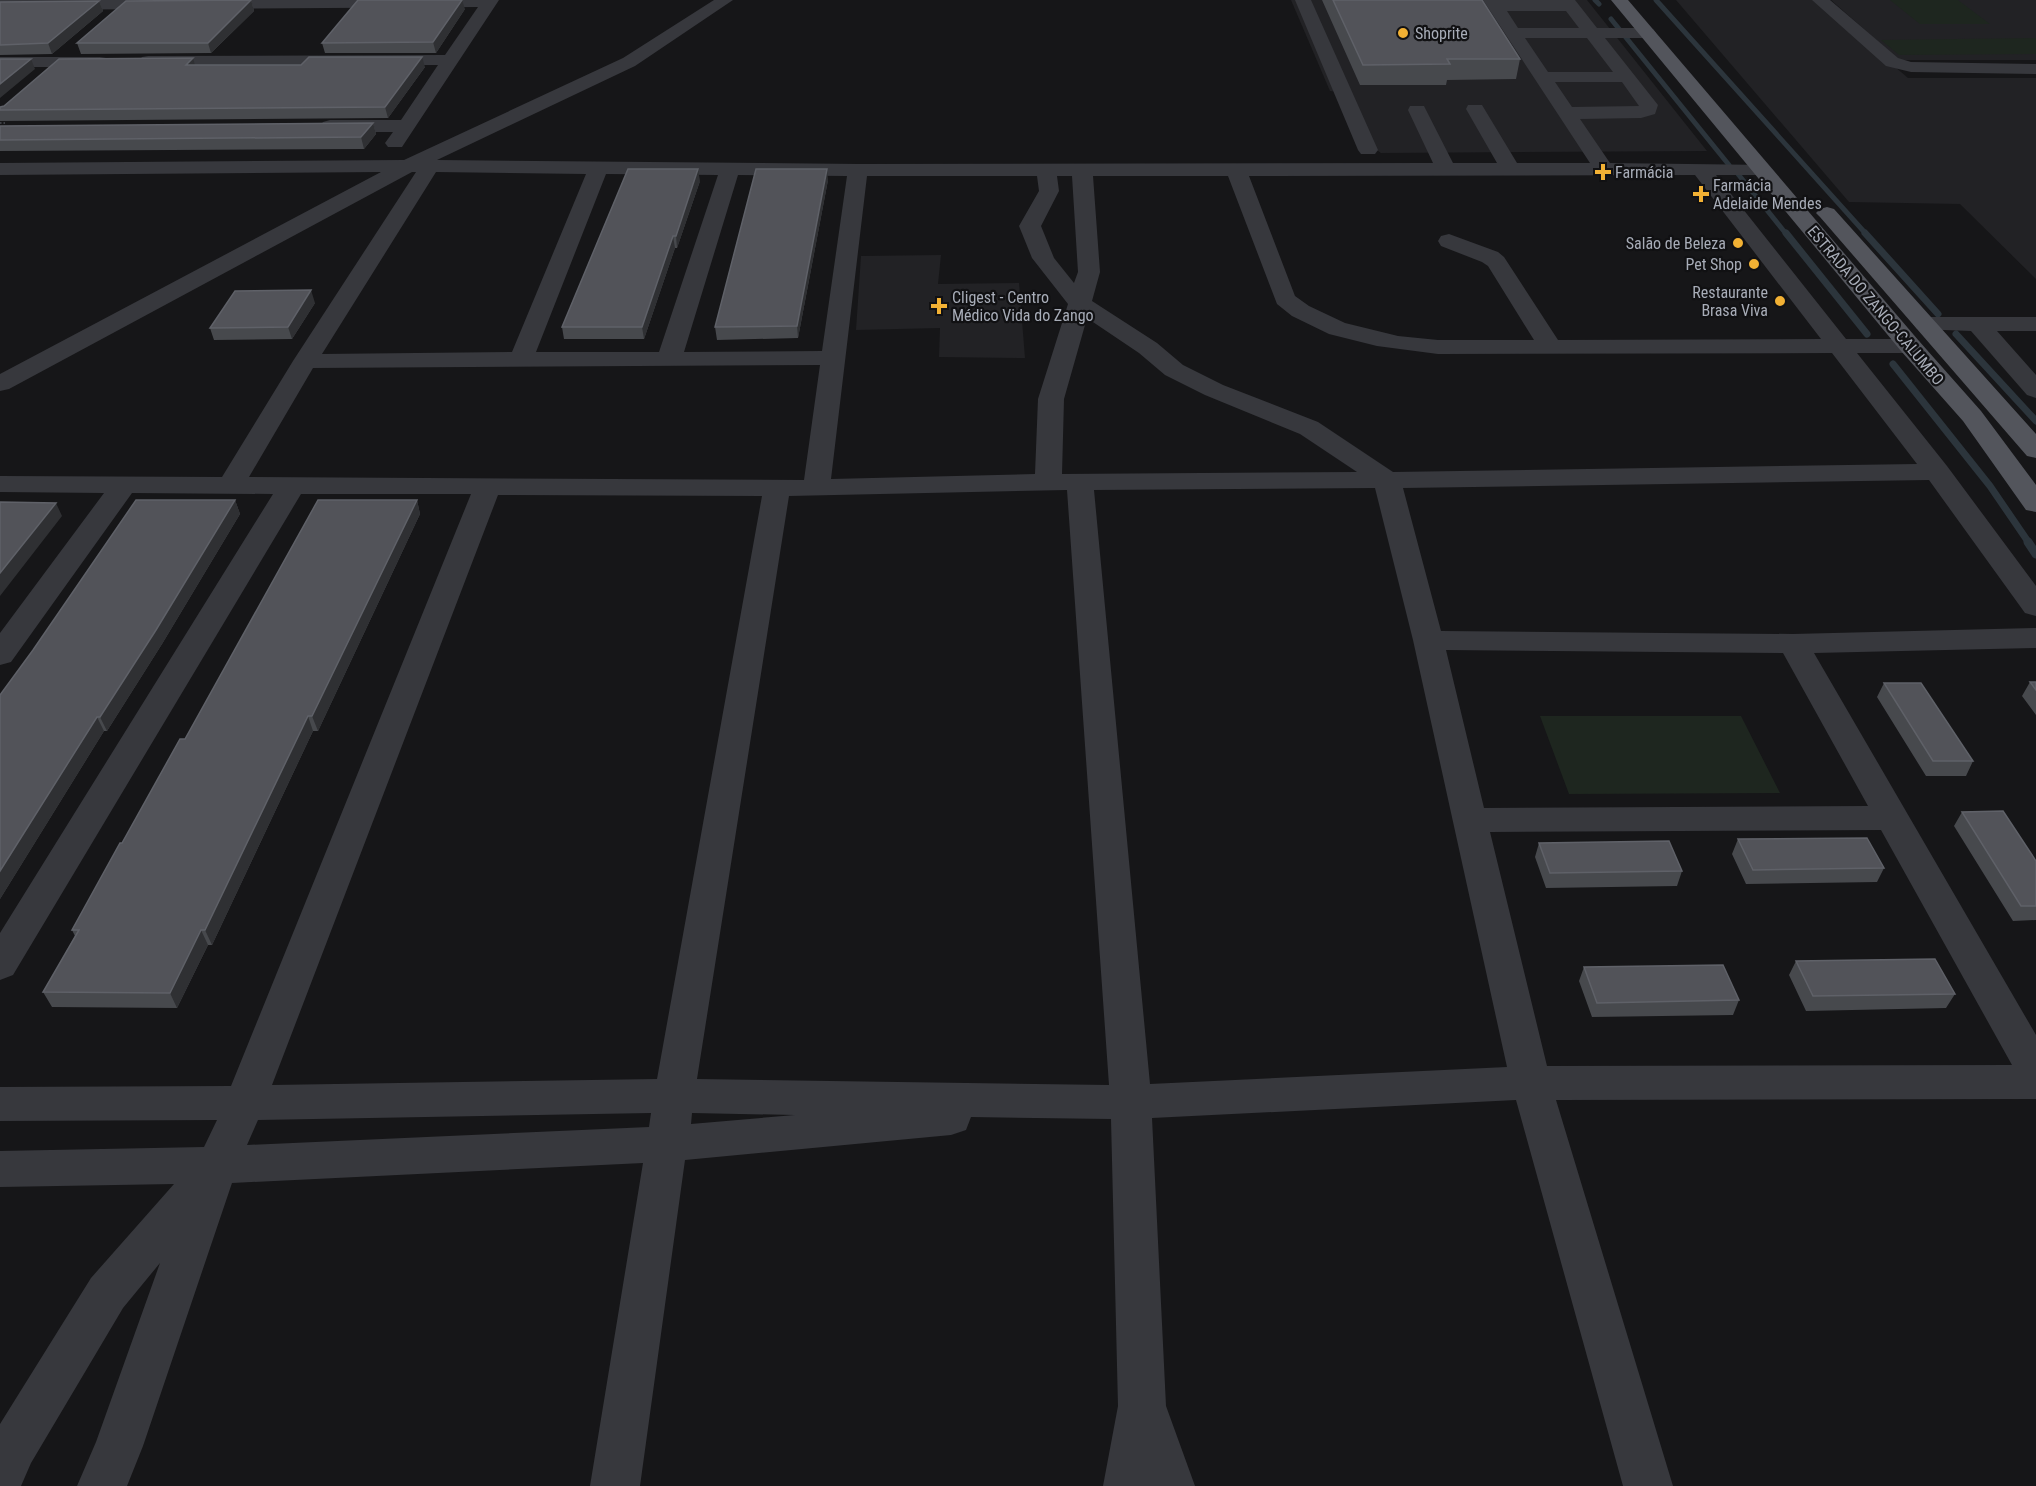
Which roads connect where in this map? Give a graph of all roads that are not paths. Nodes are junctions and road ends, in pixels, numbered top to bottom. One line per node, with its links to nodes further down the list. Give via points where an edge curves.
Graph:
1 (725, 0): 33 (street, via 629,62)
2 (1303, 0): 31 (street)
3 (1619, 0): 12 (main road, ESTRADA DO ZANGO-CALUMBO)
4 (1640, 0): 30 (main road)
5 (1820, 0): 19 (street, via 1892,62 1911,67)
6 (490, 1): 7 (street); 14 (street)
7 (128, 2): 8 (street); 11 (street)
8 (0, 5)
9 (1505, 21): 10 (street); 10 (street); 15 (street)
10 (1583, 21): 12 (street); 16 (street)
11 (103, 23)
12 (1631, 33): 42 (main road, ESTRADA DO ZANGO-CALUMBO)
13 (77, 45): 18 (street)
14 (450, 60): 18 (street); 28 (street)
15 (1532, 61): 16 (street); 20 (street)
16 (1614, 61): 21 (street)
17 (0, 62): 18 (street)
18 (58, 62): 22 (street)
19 (2036, 69)
20 (1544, 77): 21 (street); 23 (street)
21 (1626, 77): 24 (street)
22 (39, 78)
23 (1555, 94): 24 (street); 27 (street)
24 (1640, 94): 27 (street, via 1649,105 1648,110)
25 (1475, 109): 39 (street)
26 (1417, 110): 38 (street)
27 (1568, 113): 40 (street)
28 (406, 126): 29 (street); 32 (street)
29 (312, 127)
30 (1763, 141)
31 (1368, 150)
32 (379, 166): 33 (street); 36 (street)
33 (419, 166): 34 (street); 57 (street); 58 (street)
34 (599, 167): 35 (street); 55 (street)
35 (730, 168): 43 (street); 56 (street)
36 (0, 169)
37 (1236, 169): 38 (street); 44 (street); 51 (street, via 1285,299 1297,309 1348,331 1413,345)
38 (1446, 169): 39 (street)
39 (1510, 169): 40 (street)
40 (1604, 169): 41 (street)
41 (1701, 169): 42 (street); 52 (street)
42 (1742, 169): 53 (main road, ESTRADA DO ZANGO-CALUMBO)
43 (858, 170): 45 (street); 54 (street)
44 (1082, 170): 45 (street); 45 (street)
45 (1066, 195): 48 (street, via 1089,272); 48 (street, via 1035,217 1030,226 1052,273)
46 (1817, 202): 49 (main road)
47 (1449, 241): 51 (street, via 1496,262)
48 (1080, 303): 62 (street, via 1174,370 1309,428); 63 (street, via 1051,399)
49 (1949, 324): 50 (street); 59 (street); 60 (main road)
50 (2036, 324)
51 (1550, 346): 52 (street)
52 (1840, 346): 53 (street); 61 (street)
53 (1910, 346): 71 (main road, ESTRADA DO ZANGO-CALUMBO, via 1972,416)
54 (833, 358): 56 (street); 70 (street)
55 (521, 359): 56 (street); 57 (street)
56 (669, 359)
57 (305, 361): 67 (street)
58 (0, 384)
59 (2036, 390)
60 (2036, 450)
61 (1937, 472): 62 (street); 72 (street)
62 (1387, 480): 63 (street); 74 (street)
63 (1064, 482): 70 (street); 84 (street)
64 (0, 484): 66 (street)
65 (293, 484): 67 (street); 68 (street); 79 (street)
66 (124, 485): 67 (street); 76 (street)
67 (231, 485)
68 (488, 485): 69 (street); 85 (street)
69 (777, 488): 70 (street); 83 (street)
70 (816, 488)
71 (2036, 504)
72 (2036, 607)
73 (2036, 638): 75 (street)
74 (1428, 640): 75 (street); 78 (street)
75 (1793, 644): 77 (street)
76 (0, 655)
77 (1892, 818): 78 (street); 80 (street)
78 (1470, 819): 82 (street)
79 (0, 966)
80 (2036, 1071)
81 (2036, 1082): 82 (street)
82 (1531, 1083): 84 (street); 96 (street)
83 (674, 1096): 84 (street); 85 (street); 87 (street)
84 (1131, 1102): 87 (street); 90 (street)
85 (245, 1103): 86 (street); 88 (street)
86 (0, 1104)
87 (666, 1144): 88 (street); 93 (street)
88 (217, 1166): 89 (street); 91 (street, via 107,1293 14,1446); 92 (street)
89 (0, 1169)
90 (1142, 1406): 94 (street); 95 (street)
91 (0, 1476)
92 (102, 1486)
93 (615, 1486)
94 (1128, 1486)
95 (1170, 1486)
96 (1648, 1486)

